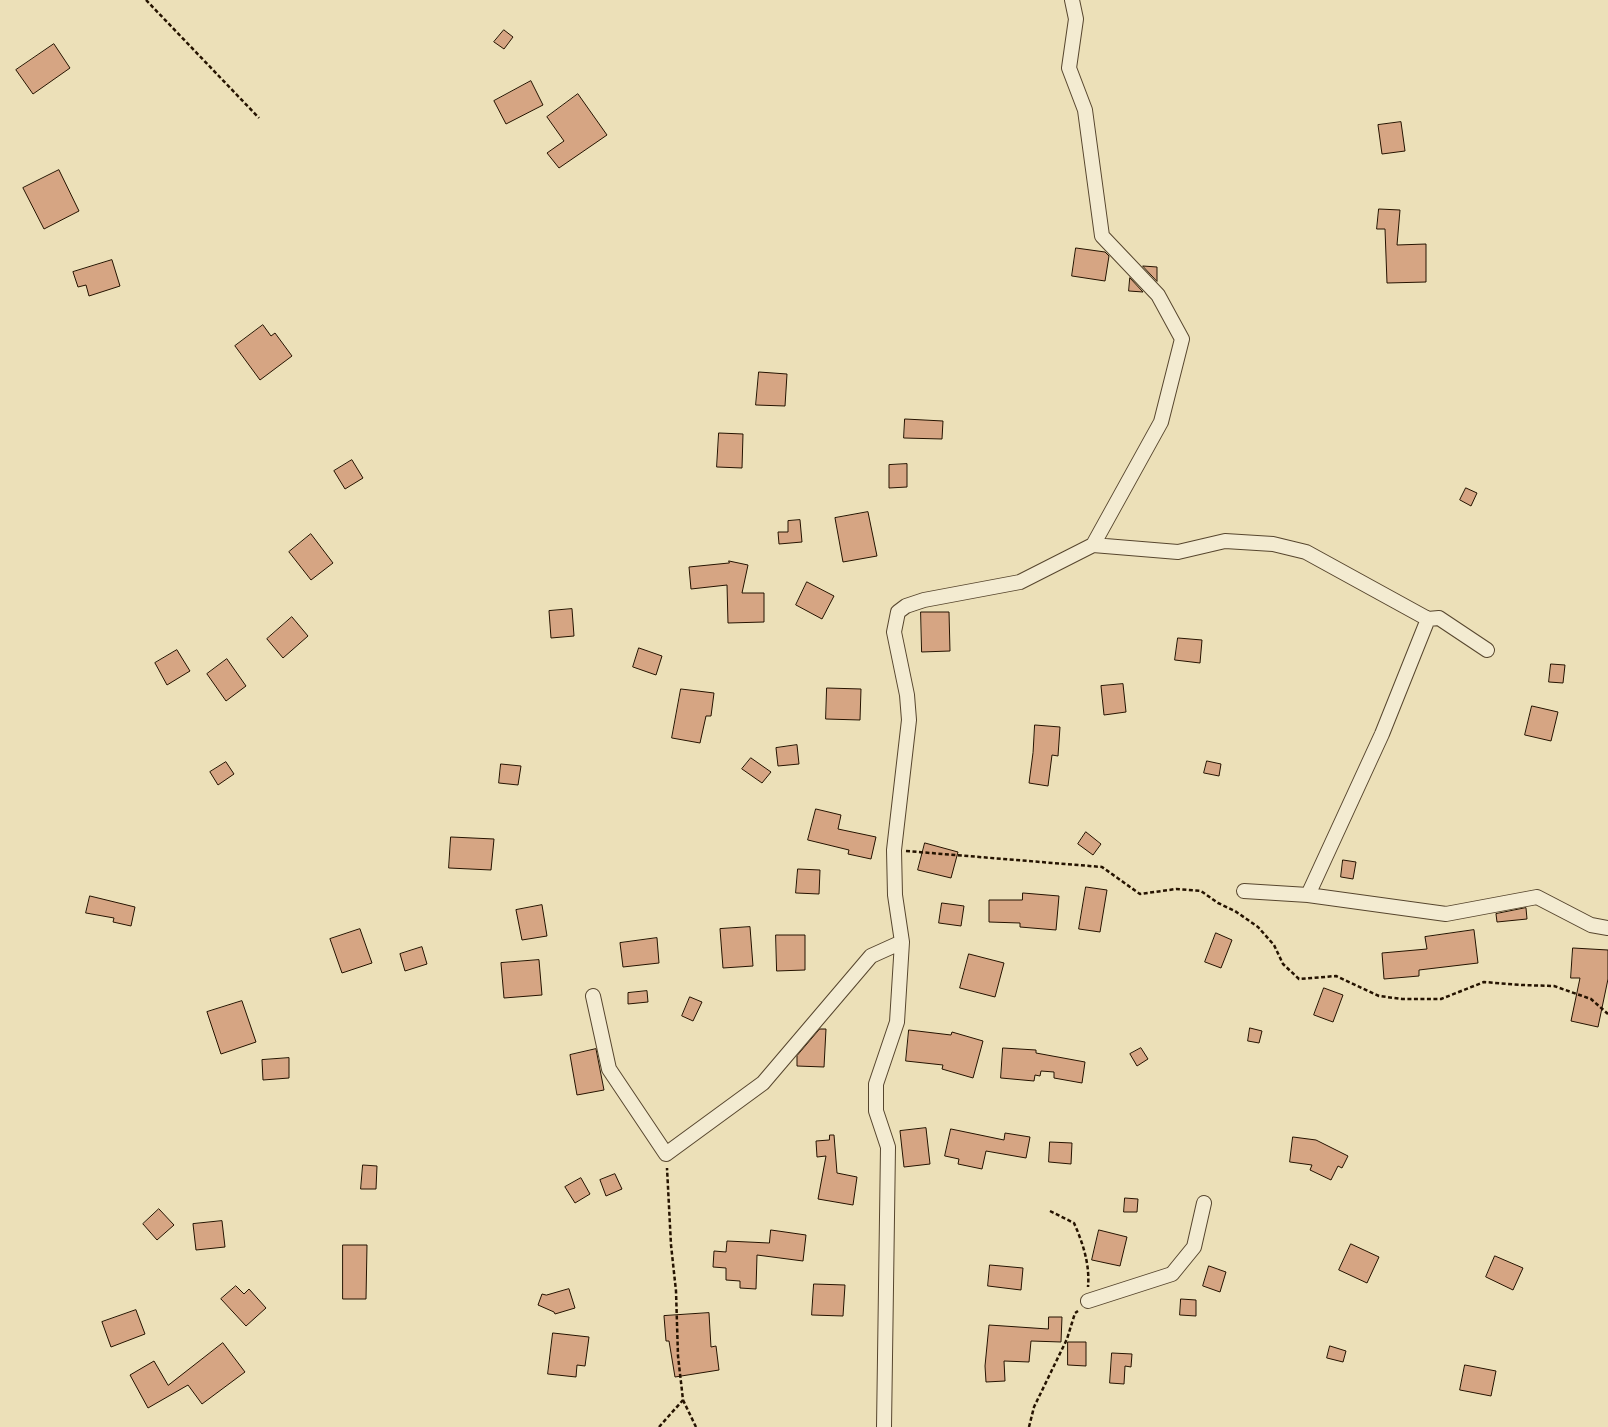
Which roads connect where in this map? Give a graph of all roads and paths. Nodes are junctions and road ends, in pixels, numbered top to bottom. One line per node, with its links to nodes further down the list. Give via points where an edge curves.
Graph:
1 (146, 0): 3 (path)
2 (1072, 0): 4 (street, via 1076,19 1070,68 1085,110 1102,236 1158,295 1182,339 1161,422)
3 (259, 118)
4 (1093, 545): 5 (street, via 1178,552 1225,542 1274,544 1306,552); 7 (street, via 1020,582 924,600 898,612 894,632 909,720)
5 (1428, 619): 6 (street, via 1439,618); 9 (street, via 1382,734)
6 (1487, 650)
7 (894, 850): 11 (street, via 895,895); 13 (path, via 1102,867 1140,894 1176,889 1201,891 1258,927 1274,946 1282,964 1299,979 1336,976 1379,996 1402,999 1441,999 1484,982 1554,986 1591,999)
8 (1244, 891): 9 (street)
9 (1308, 895): 10 (street, via 1446,914 1536,897 1591,925)
10 (1608, 928)
11 (902, 942): 14 (street, via 871,956 763,1083); 21 (street, via 897,1022 876,1084 876,1111 888,1147)
12 (593, 996): 14 (street, via 609,1069)
13 (1608, 1014)
14 (666, 1154): 18 (path)
15 (1204, 1203): 17 (street, via 1194,1247 1172,1274)
16 (1050, 1211): 17 (path, via 1074,1223 1084,1247)
17 (1088, 1301): 22 (path, via 1075,1314 1067,1339 1034,1407)
18 (683, 1400): 19 (path); 20 (path)
19 (659, 1427)
20 (696, 1427)
21 (884, 1427)
22 (1029, 1427)

